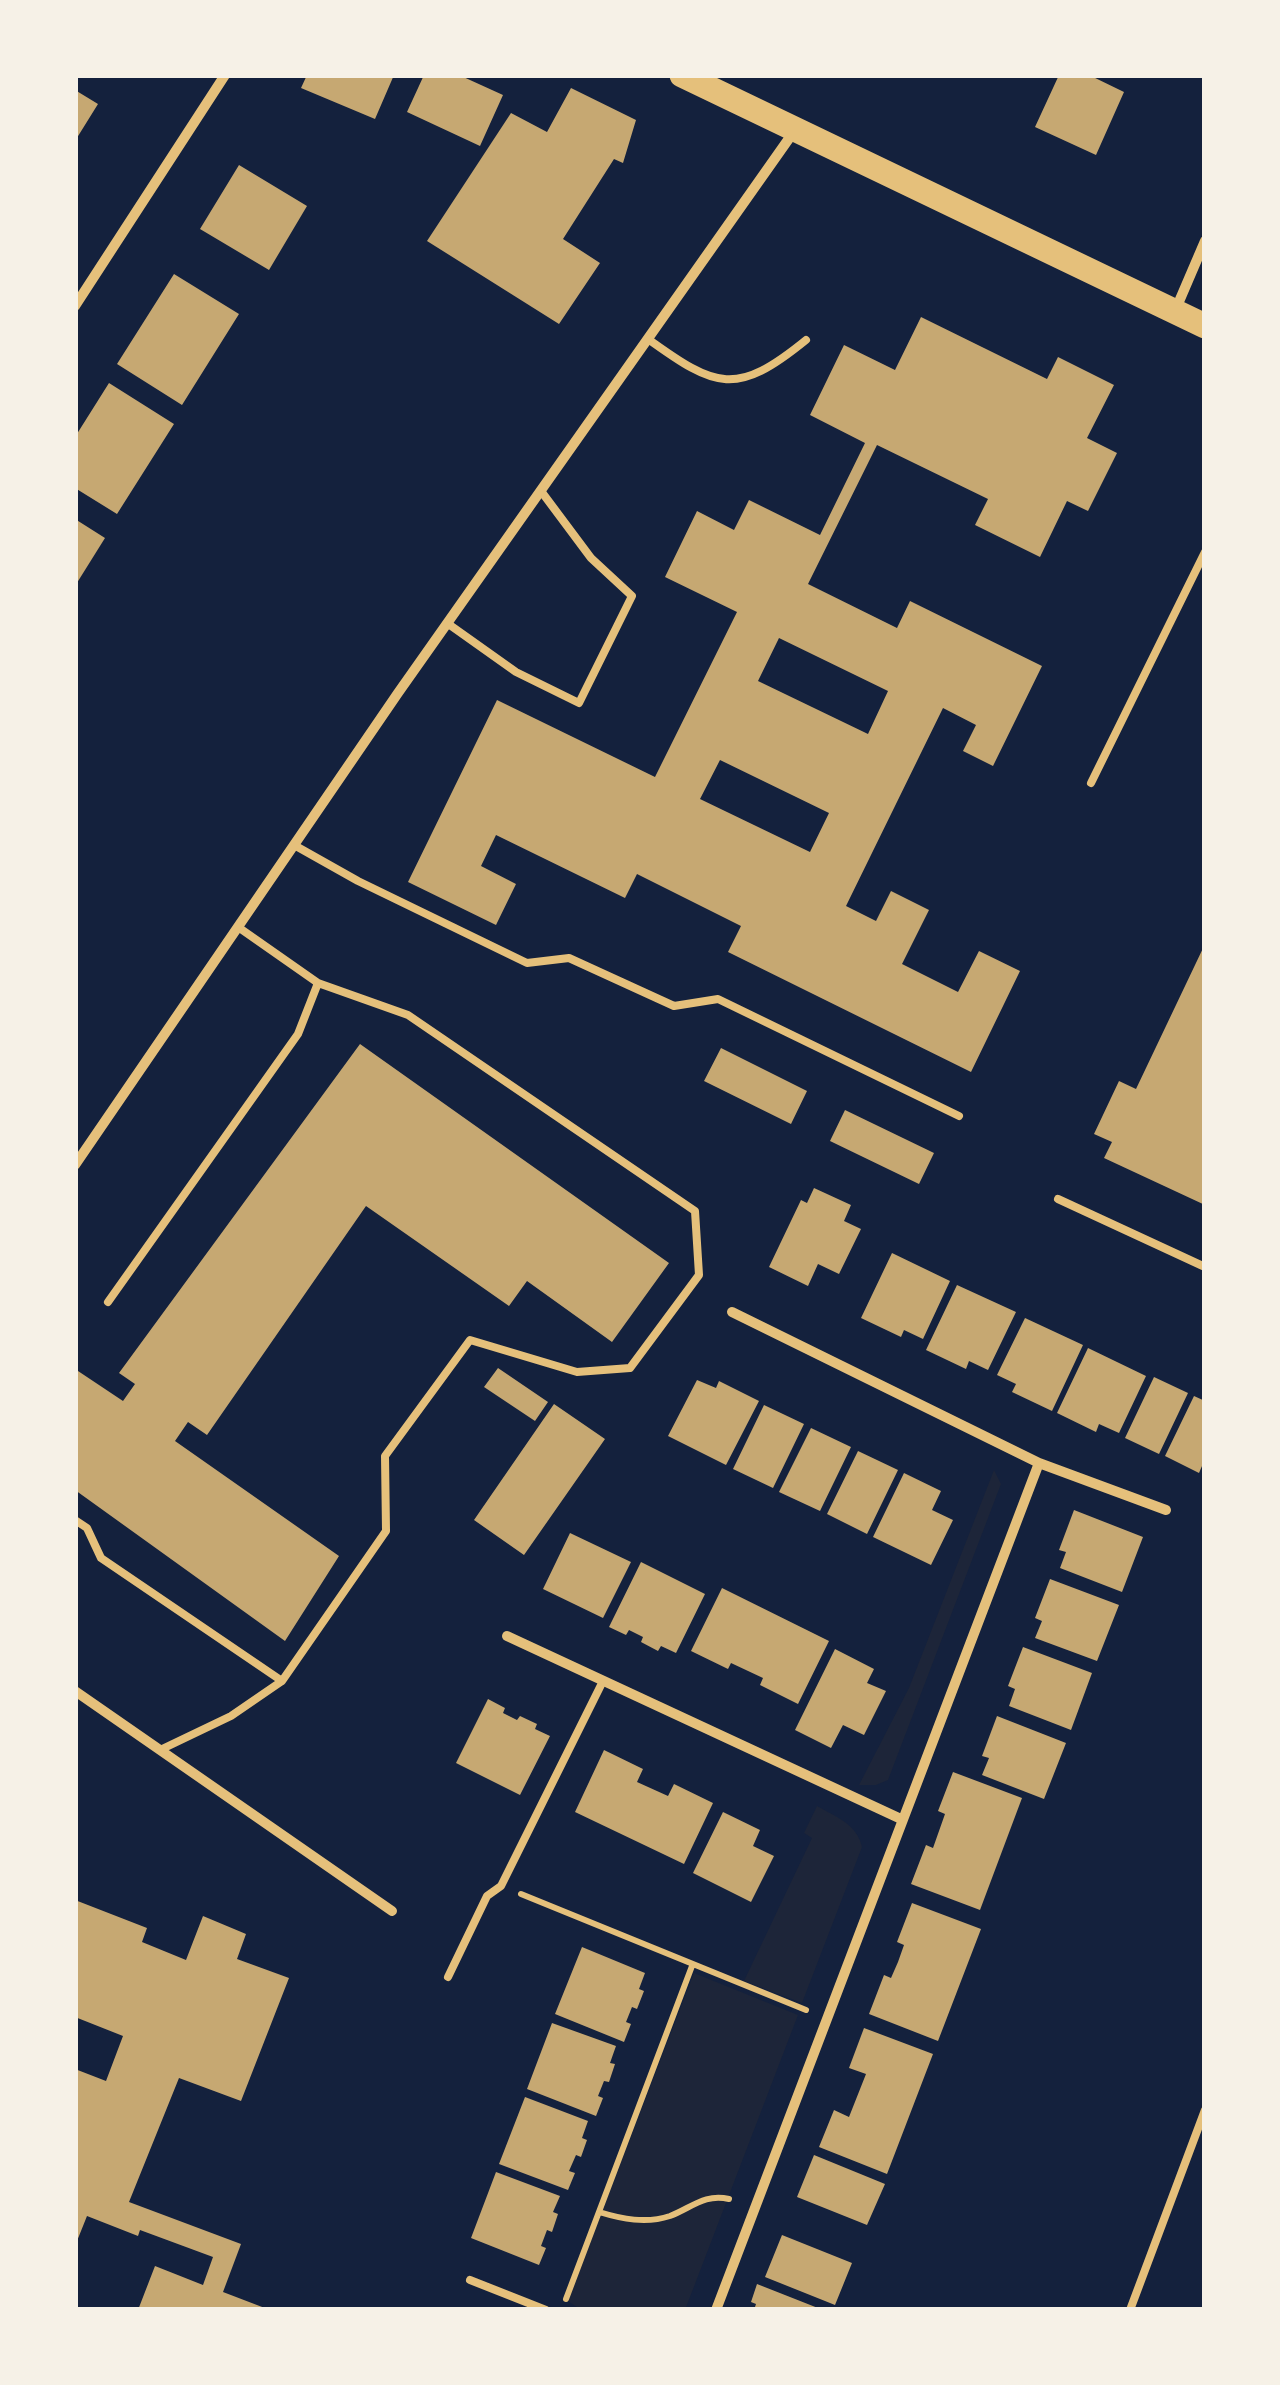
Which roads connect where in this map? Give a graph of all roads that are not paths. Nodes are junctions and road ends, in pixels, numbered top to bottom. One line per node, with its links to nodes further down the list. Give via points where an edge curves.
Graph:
1 (225, 75): 5 (street)
2 (682, 75): 3 (main road)
3 (796, 129): 6 (main road); 8 (street)
4 (1205, 241): 6 (street)
5 (75, 306)
6 (1175, 312): 7 (main road)
7 (1205, 326)
8 (648, 339): 9 (lane, via 713,380 749,376); 10 (street)
9 (806, 340)
10 (540, 491): 12 (street); 12 (lane, via 591,558 632,596 578,702 516,672)
11 (1205, 552): 13 (lane)
12 (447, 624): 14 (street)
13 (1091, 783)
14 (294, 845): 15 (street); 17 (lane, via 527,963 569,958 674,1006 718,999)
15 (238, 926): 16 (lane); 18 (street)
16 (318, 983): 21 (lane, via 298,1034); 27 (lane, via 408,1015 695,1211 698,1275 630,1368 577,1372 470,1340 384,1456 386,1531)
17 (959, 1116)
18 (75, 1164)
19 (1058, 1199): 20 (lane)
20 (1205, 1267)
21 (108, 1302)
22 (732, 1312): 23 (street)
23 (1039, 1463): 24 (street); 31 (street)
24 (1166, 1510)
25 (75, 1520): 27 (lane, via 88,1528 102,1558)
26 (507, 1636): 28 (street)
27 (282, 1681): 30 (lane, via 231,1716)
28 (603, 1681): 31 (street); 33 (lane, via 501,1886 488,1896)
29 (75, 1691): 30 (street)
30 (160, 1750): 32 (street)
31 (901, 1818): 37 (street)
32 (392, 1911)
33 (448, 1976)
34 (1205, 2110): 38 (lane)
35 (470, 2280): 36 (lane)
36 (546, 2310)
37 (716, 2310)
38 (1130, 2310)

